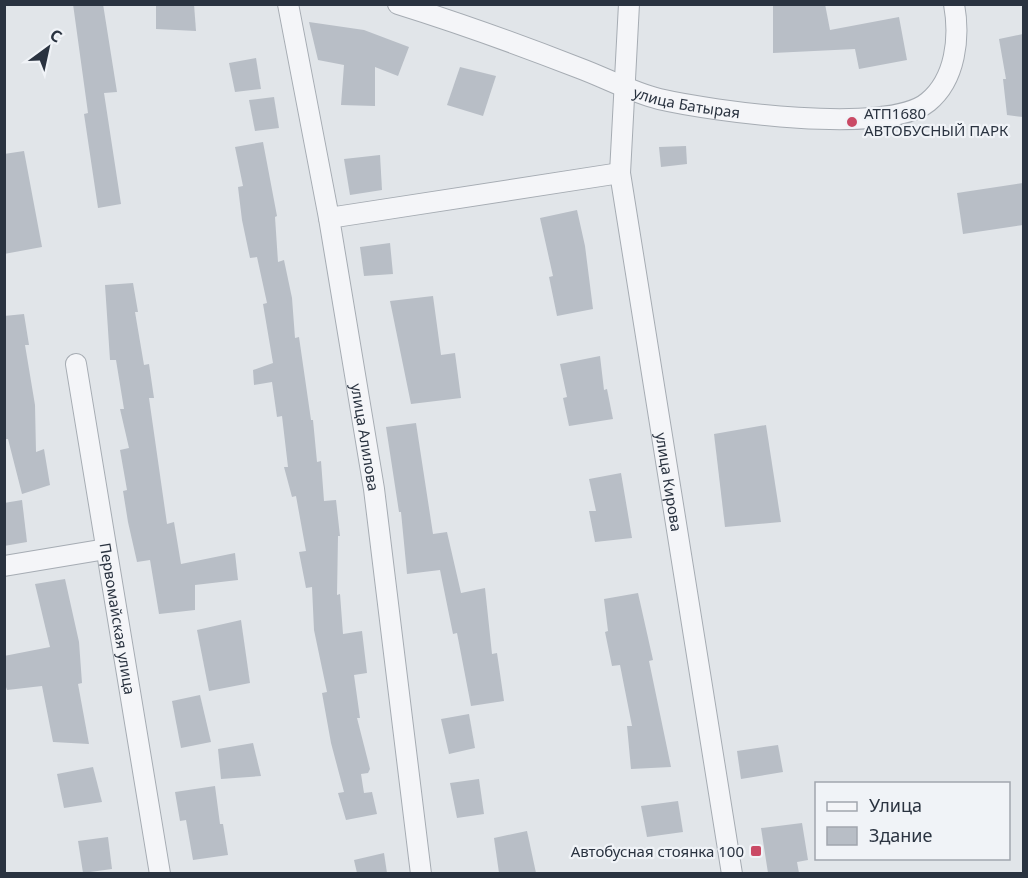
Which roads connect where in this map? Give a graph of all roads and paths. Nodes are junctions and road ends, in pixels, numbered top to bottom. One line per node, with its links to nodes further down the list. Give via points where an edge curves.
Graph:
1 (288, 4): 8 (street, улица Алилова)
2 (398, 4): 5 (street, улица Батырая)
3 (629, 4): 6 (street, улица Кирова)
4 (954, 4): 6 (street, улица Батырая, via 956,49 947,75 928,102 897,115 866,120 766,115 660,99)
5 (430, 9): 6 (street, улица Батырая)
6 (623, 88): 7 (street, улица Кирова)
7 (620, 173): 8 (street); 14 (street, улица Кирова)
8 (329, 218): 13 (street, улица Алилова, via 374,489)
9 (75, 364): 10 (street, Первомайская улица)
10 (106, 549): 11 (street); 12 (street, Первомайская улица)
11 (4, 566)
12 (160, 873)
13 (421, 873)
14 (732, 873)

